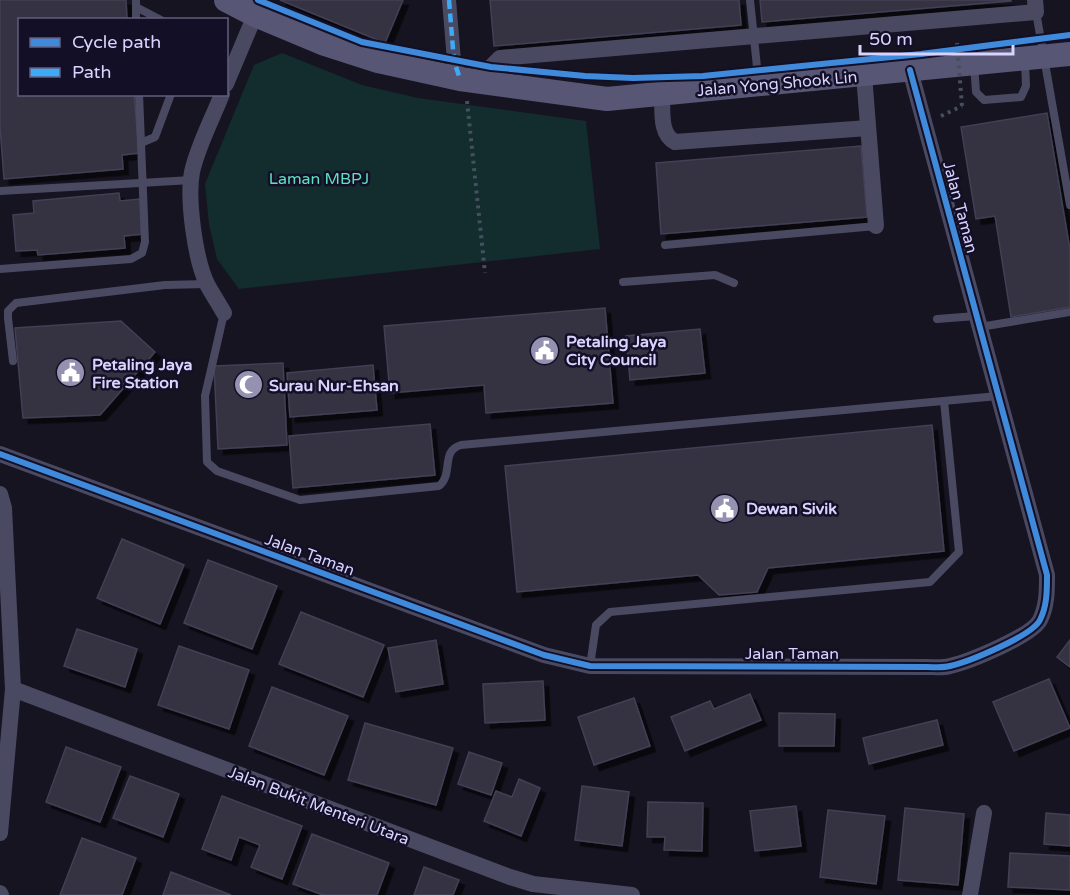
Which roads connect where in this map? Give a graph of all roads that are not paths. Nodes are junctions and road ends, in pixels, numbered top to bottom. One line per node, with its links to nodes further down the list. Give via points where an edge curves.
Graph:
1 (226, 0): 6 (main road, Jalan Yong Shook Lin)
2 (449, 0): 15 (street, via 453,61)
3 (750, 0): 8 (lane)
4 (136, 3): 7 (lane)
5 (1036, 6): 8 (street); 11 (lane)
6 (255, 15): 14 (street); 15 (main road, Jalan Yong Shook Lin, via 378,61)
7 (158, 18)
8 (754, 37): 16 (street, via 500,58); 17 (lane, via 757,67)
9 (964, 52): 11 (main road, Jalan Yong Shook Lin); 11 (lane, via 976,92 984,100 1021,97); 12 (main road, Jalan Yong Shook Lin)
10 (1070, 54): 11 (main road, Jalan Yong Shook Lin)
11 (1034, 58): 27 (lane)
12 (910, 70): 13 (main road, Jalan Yong Shook Lin); 37 (street, Jalan Taman)
13 (864, 75): 17 (main road, Jalan Yong Shook Lin); 22 (street)
14 (228, 79)
15 (460, 79): 16 (main road, Jalan Yong Shook Lin)
16 (484, 83): 18 (main road, Jalan Yong Shook Lin, via 607,99)
17 (751, 86): 18 (main road, Jalan Yong Shook Lin)
18 (662, 94): 22 (street, via 664,129 675,142)
19 (139, 96): 23 (lane)
20 (170, 96): 23 (lane, via 155,137)
21 (221, 96): 24 (street, via 196,156)
22 (868, 129): 28 (street)
23 (141, 143): 25 (lane)
24 (192, 180): 25 (lane); 33 (street, via 195,241)
25 (142, 182): 26 (lane); 30 (lane, via 145,242 137,257)
26 (0, 191)
27 (1070, 205)
28 (876, 226): 29 (lane)
29 (665, 245)
30 (0, 269)
31 (623, 282): 32 (lane, via 715,274)
32 (734, 283)
33 (207, 284): 35 (street); 38 (lane, via 165,285 16,303 8,311)
34 (1070, 312): 37 (lane)
35 (224, 313): 40 (lane, via 205,396 207,462 217,471 300,500 439,486 447,477 448,455 461,445)
36 (937, 319): 37 (lane)
37 (978, 321): 39 (street, Jalan Taman)
38 (12, 362)
39 (998, 396): 40 (lane); 43 (street, Jalan Taman, via 1047,575 1046,601 1039,623 1016,639 950,666)
40 (944, 401): 43 (lane, via 959,552 930,582 610,612 596,625)
41 (0, 454): 43 (street, Jalan Taman, via 544,655)
42 (0, 494): 44 (street, via 4,508)
43 (590, 666)
44 (13, 689): 46 (street); 47 (street, Jalan Bukit Menteri Utara, via 510,877 533,884)
45 (984, 813): 48 (street)
46 (0, 833)
47 (632, 895)
48 (970, 895)

